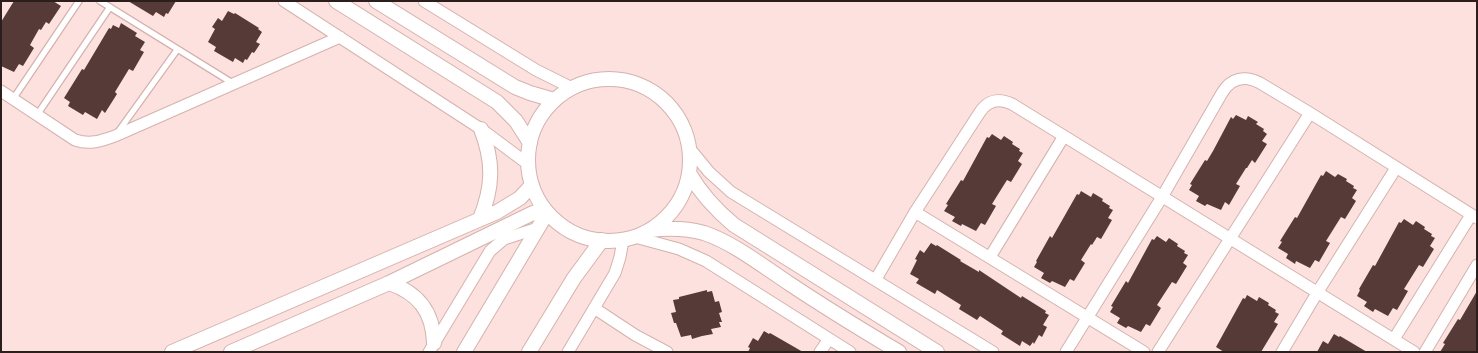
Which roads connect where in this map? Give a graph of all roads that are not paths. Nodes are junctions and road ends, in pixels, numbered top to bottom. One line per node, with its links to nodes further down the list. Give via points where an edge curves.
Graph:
1 (79, 1): 13 (lane)
2 (100, 1): 7 (lane)
3 (284, 1): 8 (street)
4 (336, 1): 20 (street, via 497,102 516,121)
5 (376, 1): 14 (street, via 516,87 530,94)
6 (424, 1): 11 (street, via 536,70)
7 (110, 7): 9 (lane); 16 (lane)
8 (340, 37): 10 (street); 17 (street)
9 (177, 50): 10 (lane); 18 (lane)
10 (234, 84): 18 (street)
11 (572, 88): 14 (street); 21 (street, via 593,81 615,79 643,87 656,94 672,109 684,128)
12 (1, 91): 13 (street)
13 (13, 99): 16 (street)
14 (554, 100): 20 (street, via 540,118)
15 (1310, 113): 23 (street); 26 (street, via 1253,80 1246,78 1231,82 1222,93); 34 (street)
16 (37, 115): 18 (street, via 81,142 94,143)
17 (481, 129): 22 (street); 30 (street, via 488,151 491,174 488,197)
18 (115, 136)
19 (1064, 136): 26 (street); 28 (street, via 1006,101 988,103); 36 (street)
20 (530, 143): 22 (street)
21 (690, 150): 24 (street); 38 (street, via 731,192)
22 (528, 164): 25 (street)
23 (1396, 168): 29 (street); 40 (street)
24 (689, 173): 32 (street, via 676,206 664,220); 55 (street, via 718,212 734,224)
25 (532, 185): 27 (street); 30 (street, via 508,206)
26 (1162, 197): 34 (street); 42 (street)
27 (546, 211): 31 (street); 35 (street, via 563,226 581,236); 39 (street, via 533,213)
28 (915, 212): 36 (street); 38 (street)
29 (1474, 217): 44 (street)
30 (480, 219): 46 (street)
31 (538, 228): 45 (street, via 504,239 490,251); 48 (street)
32 (649, 230): 33 (street); 54 (street, via 686,229 721,240)
33 (629, 238): 35 (street); 41 (street, via 615,273); 43 (street, via 679,249 706,262)
34 (1230, 239): 40 (street); 59 (street)
35 (602, 240): 49 (street, via 574,278)
36 (990, 257): 42 (street)
37 (1477, 265): 62 (street)
38 (876, 279): 56 (street)
39 (389, 283): 45 (street, via 410,292 426,310 434,331); 47 (street)
40 (1318, 293): 44 (street); 60 (street)
41 (594, 308): 50 (street); 51 (street)
42 (1088, 318): 57 (street); 58 (street)
43 (829, 339): 52 (street); 53 (street)
44 (1394, 339): 61 (street)
45 (432, 348)
46 (176, 351)
47 (232, 352)
48 (464, 352)
49 (529, 352)
50 (568, 352)
51 (667, 352)
52 (820, 352)
53 (850, 352)
54 (899, 352)
55 (936, 352)
56 (993, 352)
57 (1066, 352)
58 (1144, 352)
59 (1158, 352)
60 (1282, 352)
61 (1414, 352)
62 (1425, 352)

